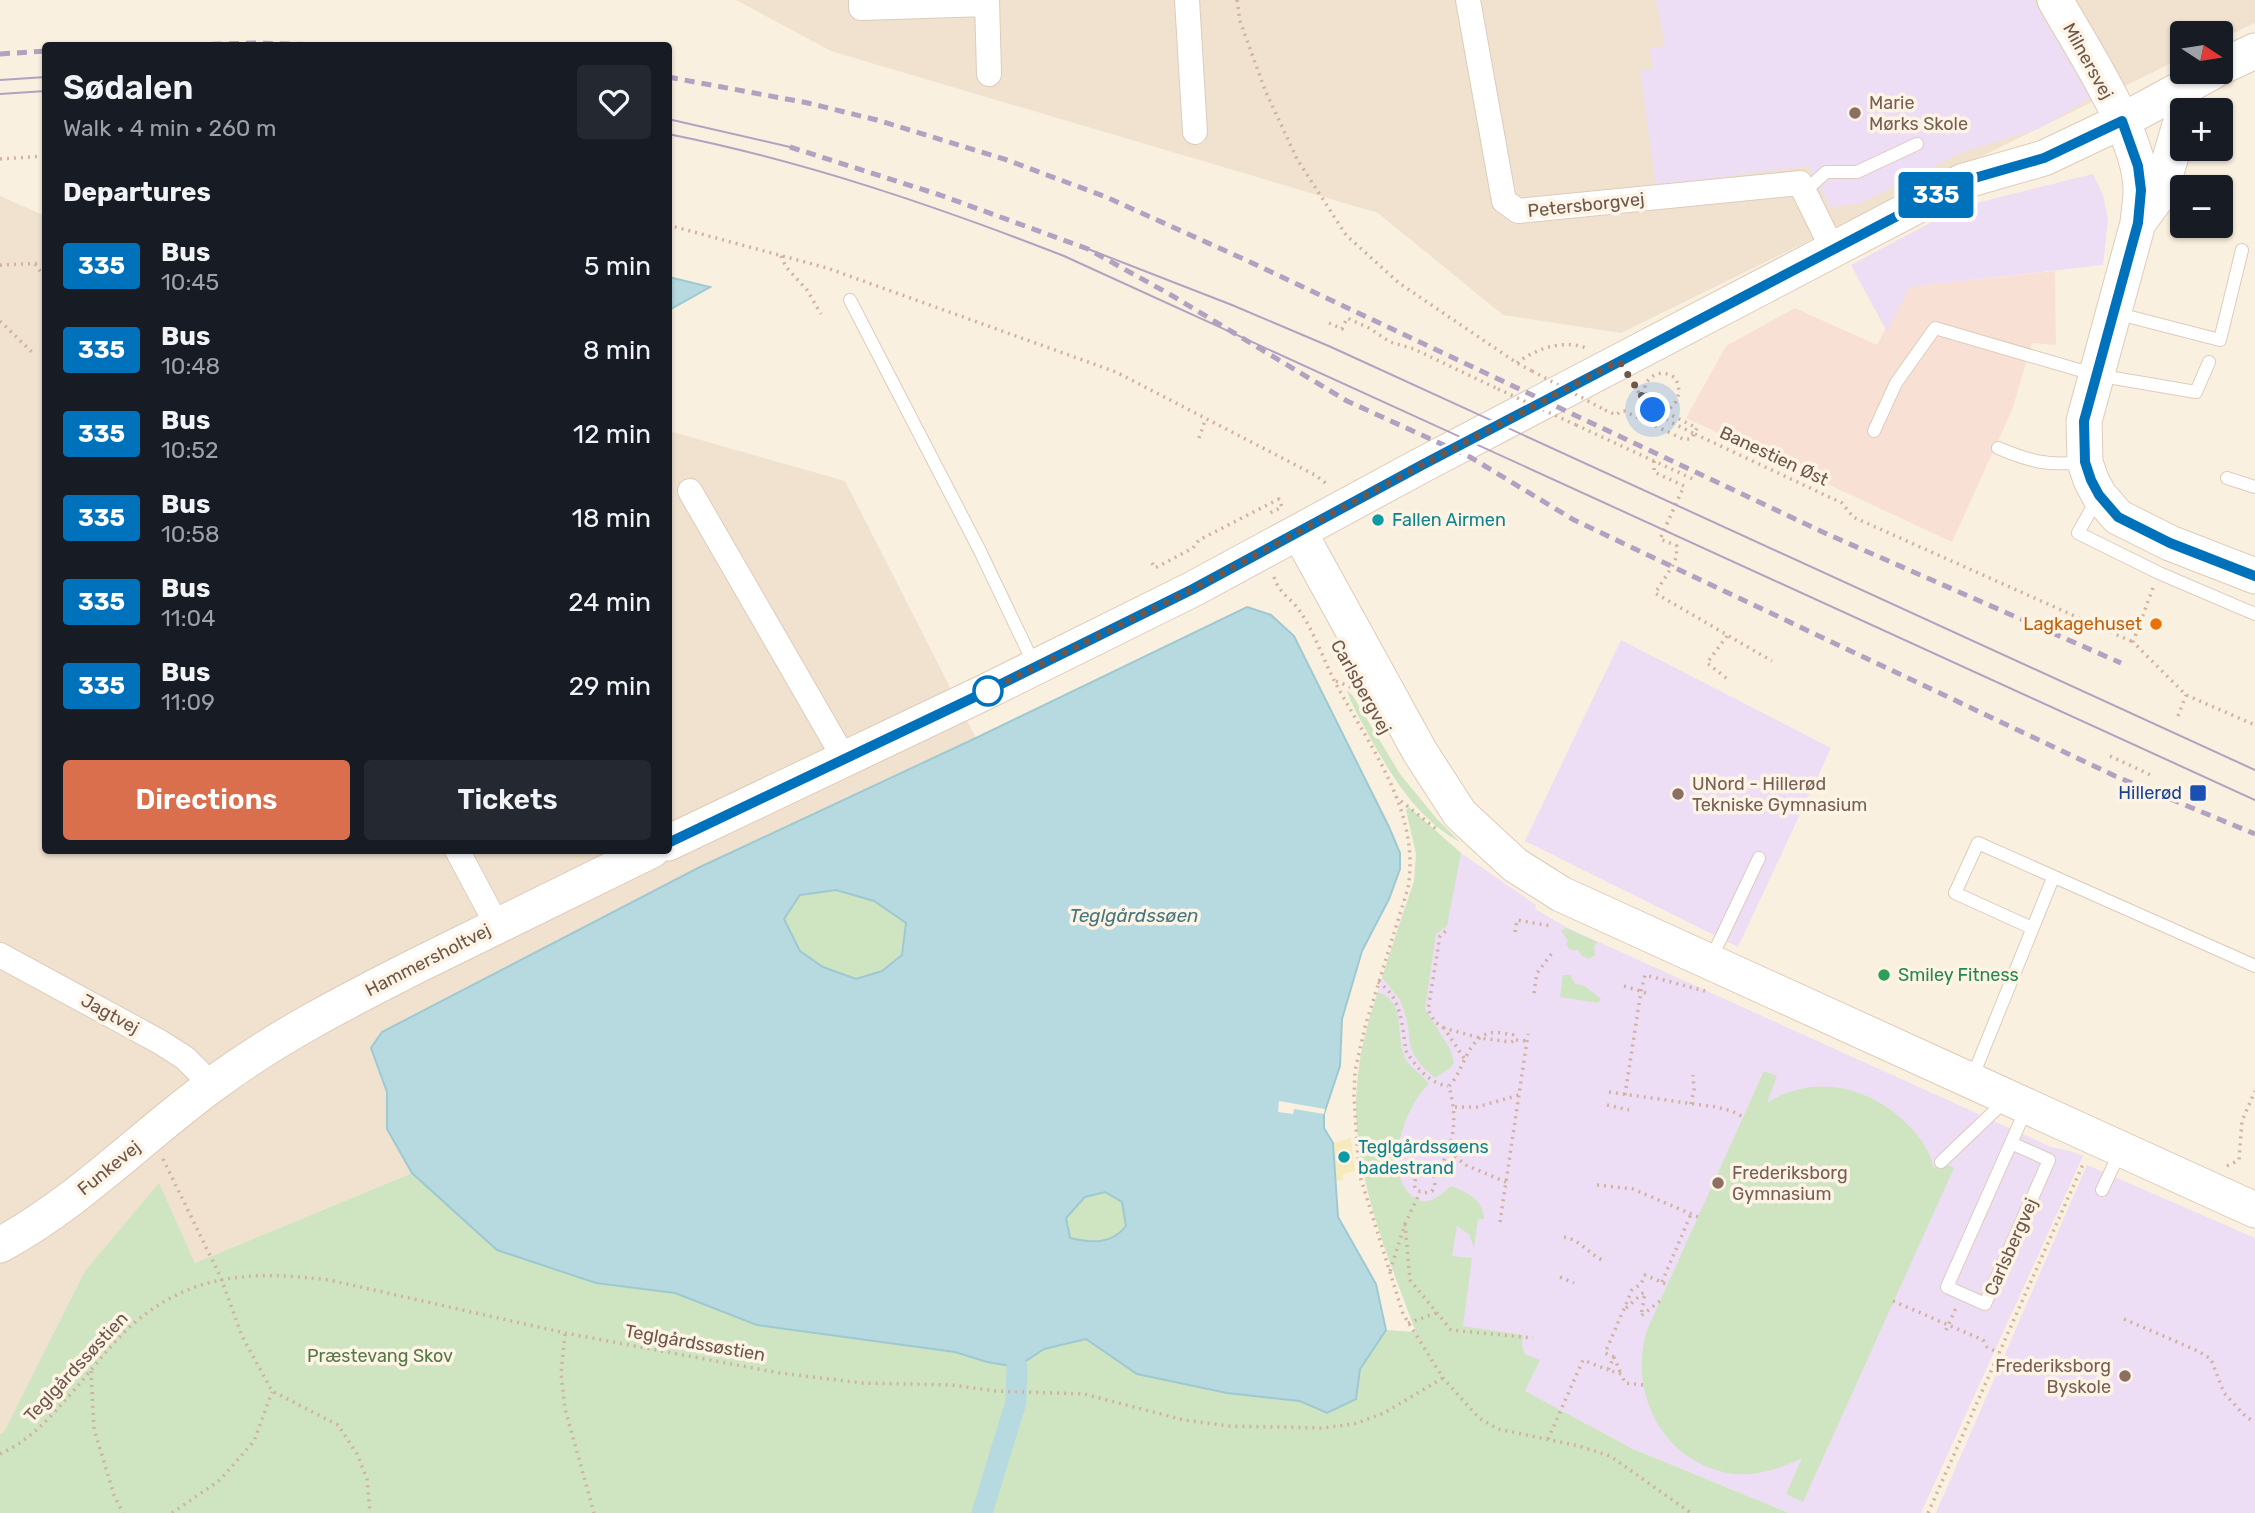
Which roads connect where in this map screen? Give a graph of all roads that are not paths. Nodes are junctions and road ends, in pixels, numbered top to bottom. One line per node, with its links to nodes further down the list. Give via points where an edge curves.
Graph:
1 (861, 0): 5 (street, via 861,8)
2 (1188, 0): 11 (street)
3 (1468, 0): 14 (street, Petersborgvej, via 1504,201 1518,211 1800,183)
4 (2055, 0): 10 (street, Milnersvej)
5 (987, 2): 8 (street)
6 (2255, 51): 7 (street)
7 (2233, 64)
8 (989, 74)
9 (2199, 84): 10 (street)
10 (2122, 121): 15 (street, Milnersvej, via 2138,166); 16 (street, via 2044,158 1964,181)
11 (1195, 132)
12 (1917, 144): 14 (lane, via 1857,172 1826,172)
13 (2170, 159): 15 (street, via 2160,193)
14 (1805, 191): 16 (street)
15 (2138, 223): 19 (street)
16 (1833, 250): 29 (street, via 1605,356)
17 (2242, 250): 19 (lane, via 2220,340)
18 (850, 300): 32 (lane)
19 (2114, 313): 21 (street)
20 (2209, 362): 21 (lane, via 2196,392)
21 (2096, 375): 22 (lane, via 1936,328 1896,383); 24 (street, via 2084,421)
22 (1874, 431)
23 (1998, 448): 24 (lane, via 2030,461 2057,465)
24 (2085, 462): 28 (street)
25 (2227, 478): 26 (lane)
26 (2255, 487)
27 (690, 491): 33 (street)
28 (2099, 495): 30 (street, via 2118,517); 31 (lane, via 2078,533)
29 (1278, 542): 32 (street); 34 (street, Carlsbergvej); 34 (street, Carlsbergvej, via 1349,686 1439,806)
30 (2255, 576)
31 (2255, 614)
32 (1036, 667): 33 (street)
33 (844, 758): 35 (street)
34 (1460, 814): 44 (street, Carlsbergvej, via 1515,865)
35 (672, 841)
36 (459, 854): 40 (street)
37 (644, 854): 40 (street, Hammersholtvej)
38 (1759, 858): 44 (lane)
39 (2053, 877): 41 (lane); 41 (lane, via 1978,843 1955,893); 43 (lane)
40 (497, 925): 46 (street, Hammersholtvej, via 322,1013)
41 (2032, 928): 45 (lane)
42 (0, 955): 46 (street, Jagtvej, via 160,1042 185,1058)
43 (2255, 967)
44 (1709, 977): 45 (street, Carlsbergvej)
45 (1971, 1081): 47 (street, Carlsbergvej)
46 (212, 1085): 53 (street, Funkevej, via 83,1190)
47 (2018, 1103): 48 (lane, Carlsbergvej); 49 (street, Carlsbergvej); 50 (lane)
48 (2011, 1143): 48 (lane, Carlsbergvej, via 1947,1287 1985,1304 2049,1160)
49 (2121, 1149): 51 (lane); 52 (street, Carlsbergvej)
50 (1941, 1163)
51 (2102, 1190)
52 (2255, 1210)
53 (0, 1245)

